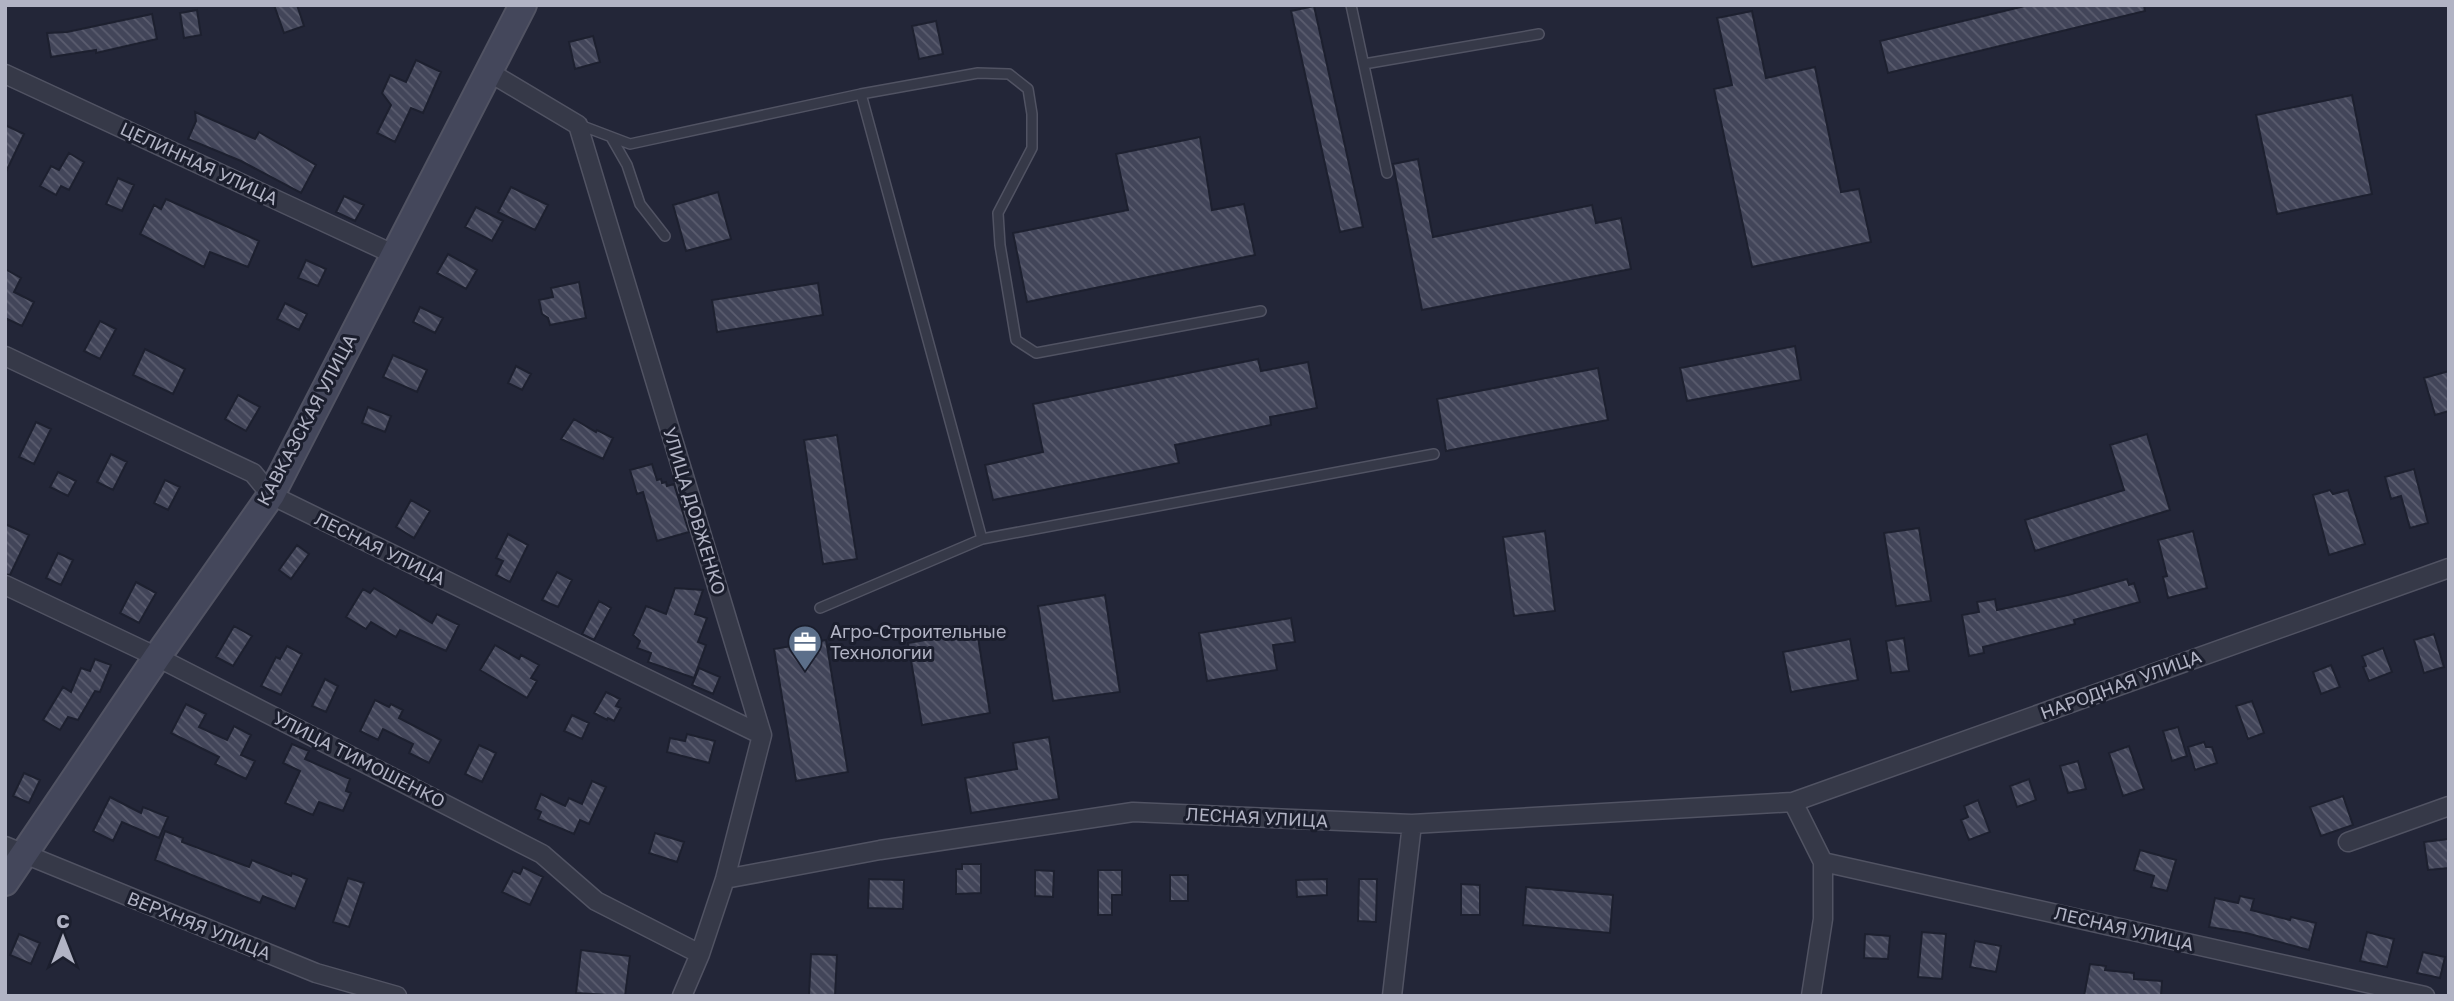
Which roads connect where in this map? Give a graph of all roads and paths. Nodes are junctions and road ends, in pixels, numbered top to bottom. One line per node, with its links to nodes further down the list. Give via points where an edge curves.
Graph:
1 (523, 5): 5 (street, КАВКАЗСКАЯ УЛИЦА)
2 (1351, 5): 4 (lane)
3 (1539, 34): 4 (lane)
4 (1364, 64): 10 (lane)
5 (489, 72): 8 (street); 12 (street, КАВКАЗСКАЯ УЛИЦА)
6 (5, 74): 12 (street, ЦЕЛИННАЯ УЛИЦА)
7 (861, 94): 9 (lane, via 630,144); 13 (lane, via 978,73 1009,74 1028,89 1032,148 998,213 1016,340 1036,353); 17 (lane)
8 (578, 125): 9 (lane); 22 (street, УЛИЦА ДОВЖЕНКО)
9 (611, 137): 11 (lane, via 640,204)
10 (1387, 173)
11 (665, 236)
12 (393, 254): 16 (street, КАВКАЗСКАЯ УЛИЦА)
13 (1261, 311)
14 (5, 356): 16 (street, ЛЕСНАЯ УЛИЦА, via 254,473)
15 (1434, 454): 17 (lane)
16 (271, 495): 21 (street, КАВКАЗСКАЯ УЛИЦА); 22 (street, ЛЕСНАЯ УЛИЦА)
17 (982, 540): 20 (lane)
18 (2449, 568): 23 (street, НАРОДНАЯ УЛИЦА)
19 (5, 585): 21 (street, УЛИЦА ТИМОШЕНКО)
20 (820, 608)
21 (157, 657): 27 (street, КАВКАЗСКАЯ УЛИЦА); 31 (street, УЛИЦА ТИМОШЕНКО, via 542,854 596,901)
22 (762, 735): 29 (street)
23 (1793, 802): 25 (street, ЛЕСНАЯ УЛИЦА); 28 (street)
24 (2449, 806): 26 (street)
25 (1412, 824): 29 (street, ЛЕСНАЯ УЛИЦА, via 1133,812); 34 (street)
26 (2348, 842)
27 (15, 850): 30 (street, КАВКАЗСКАЯ УЛИЦА); 32 (street, ВЕРХНЯЯ УЛИЦА, via 316,973)
28 (1823, 862): 35 (street, via 1823,919); 36 (street, ЛЕСНАЯ УЛИЦА)
29 (725, 878): 31 (street)
30 (5, 881)
31 (700, 954): 33 (street)
32 (397, 996)
33 (682, 996)
34 (1392, 996)
35 (1811, 996)
36 (2425, 996)

